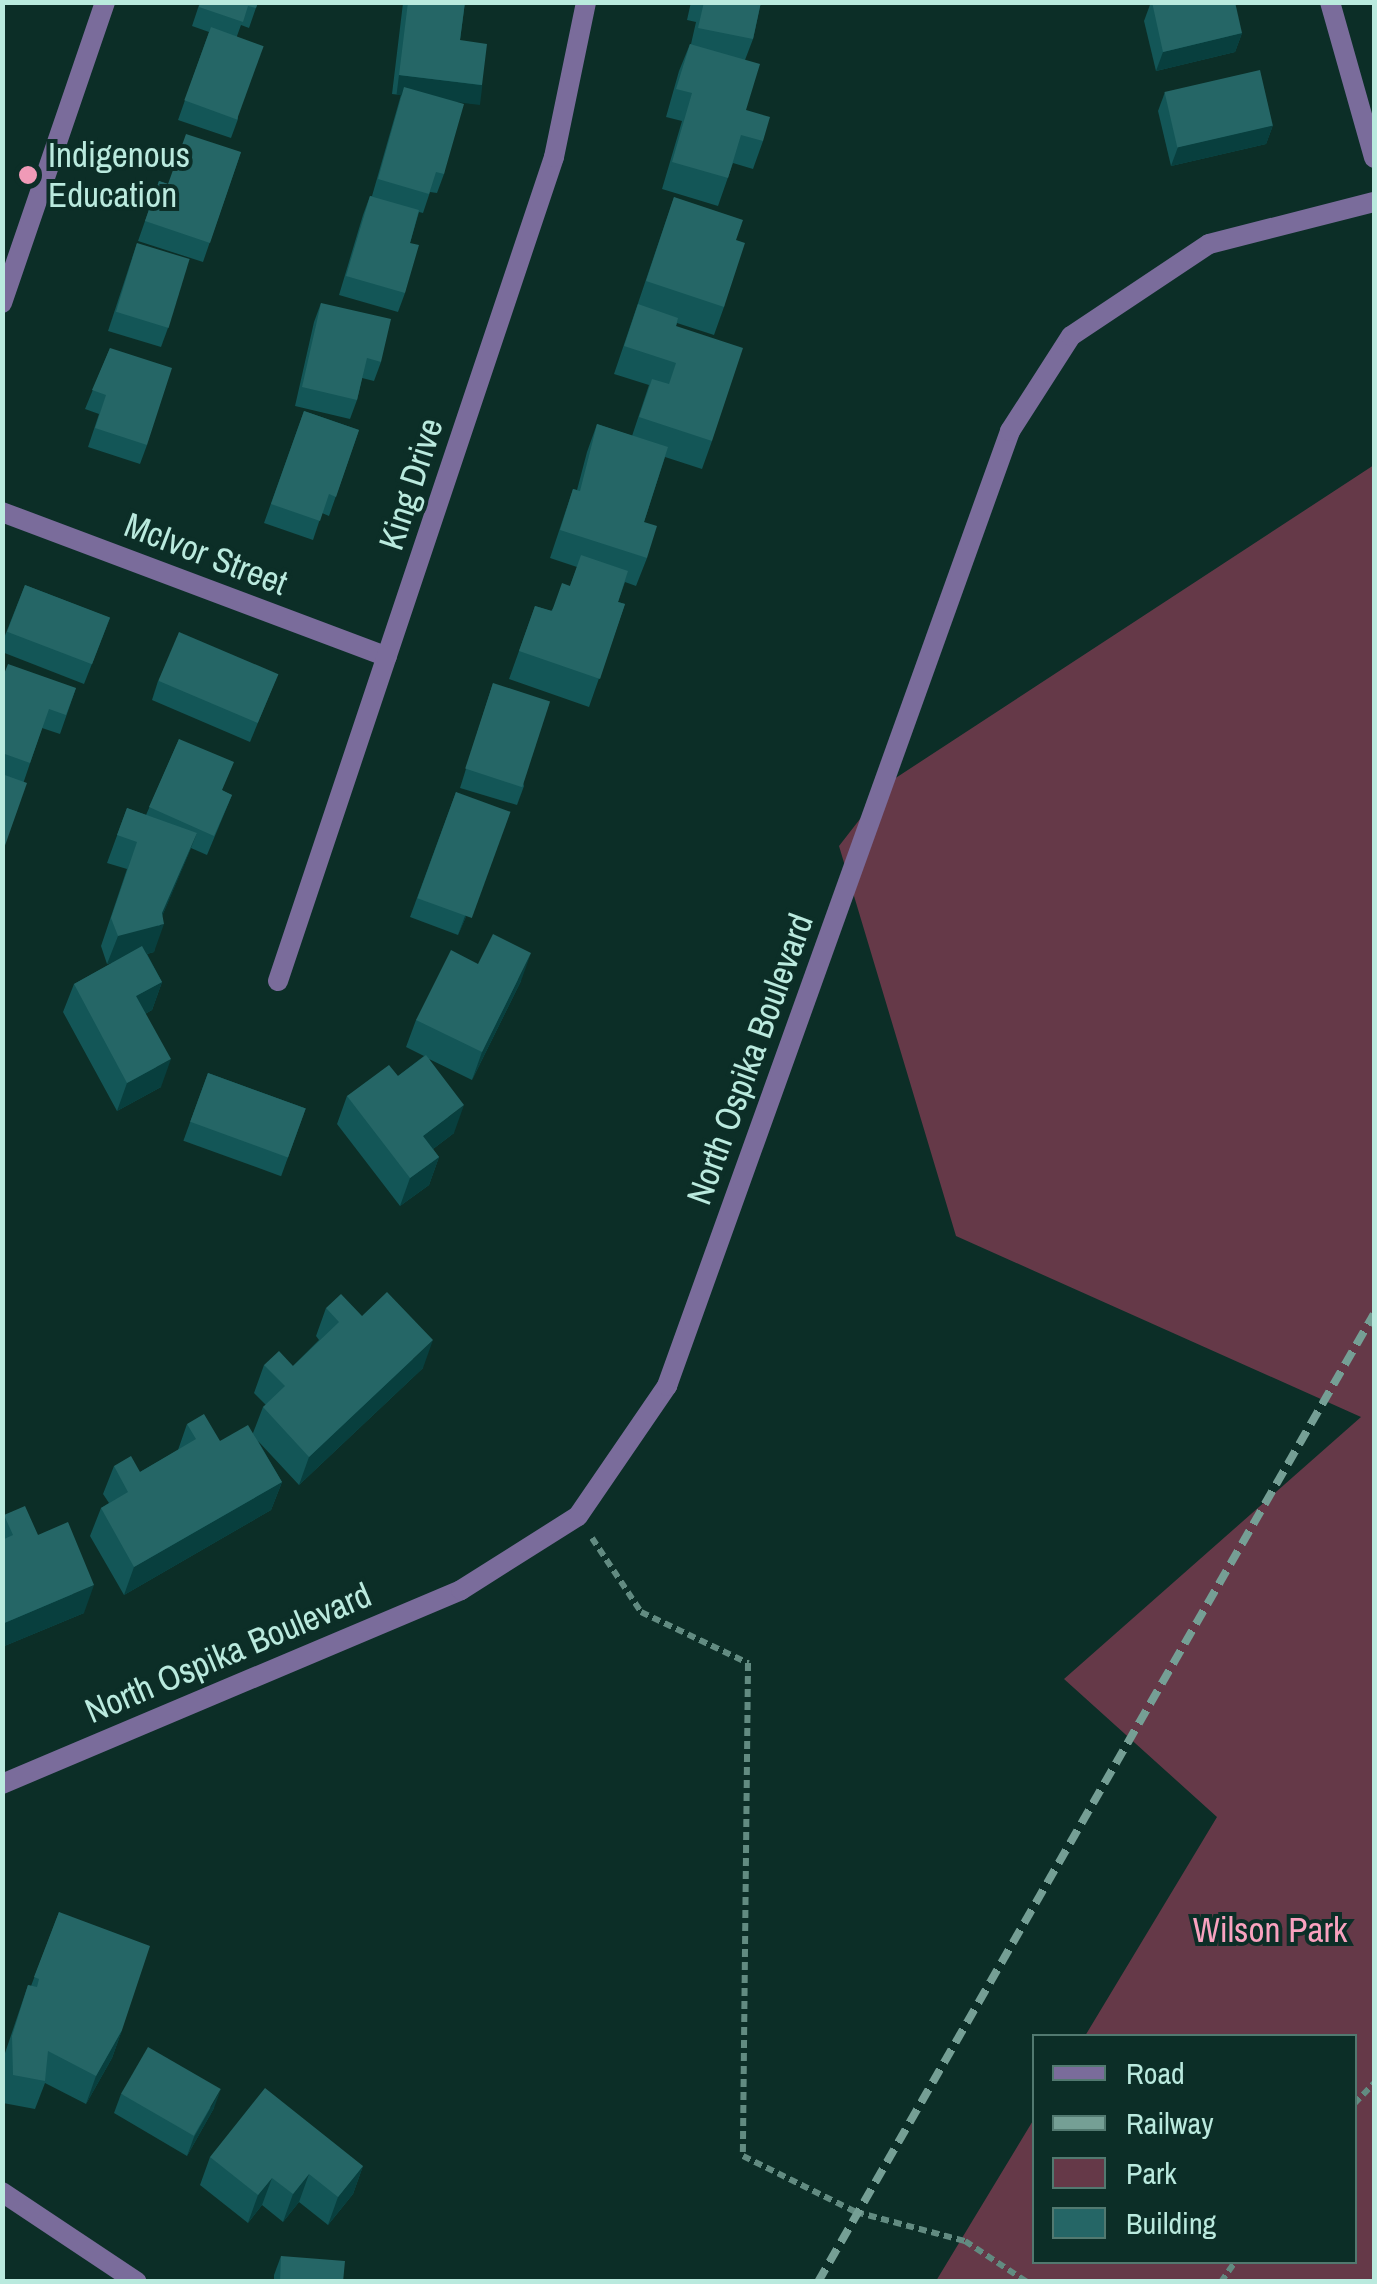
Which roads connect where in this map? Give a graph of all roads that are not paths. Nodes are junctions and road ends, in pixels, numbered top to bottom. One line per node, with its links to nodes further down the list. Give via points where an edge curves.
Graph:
1 (105, 2): 6 (street)
2 (586, 2): 8 (street, King Drive, via 554,157)
3 (1330, 2): 4 (street)
4 (1374, 158)
5 (1374, 202): 10 (street, North Ospika Boulevard, via 1209,244 1071,336 1010,431 667,1386 578,1516 461,1590)
6 (2, 304)
7 (2, 512): 8 (street, McIvor Street)
8 (387, 658): 9 (street, King Drive)
9 (278, 982)
10 (2, 1784)
11 (2, 2192): 12 (street)
12 (137, 2282)

